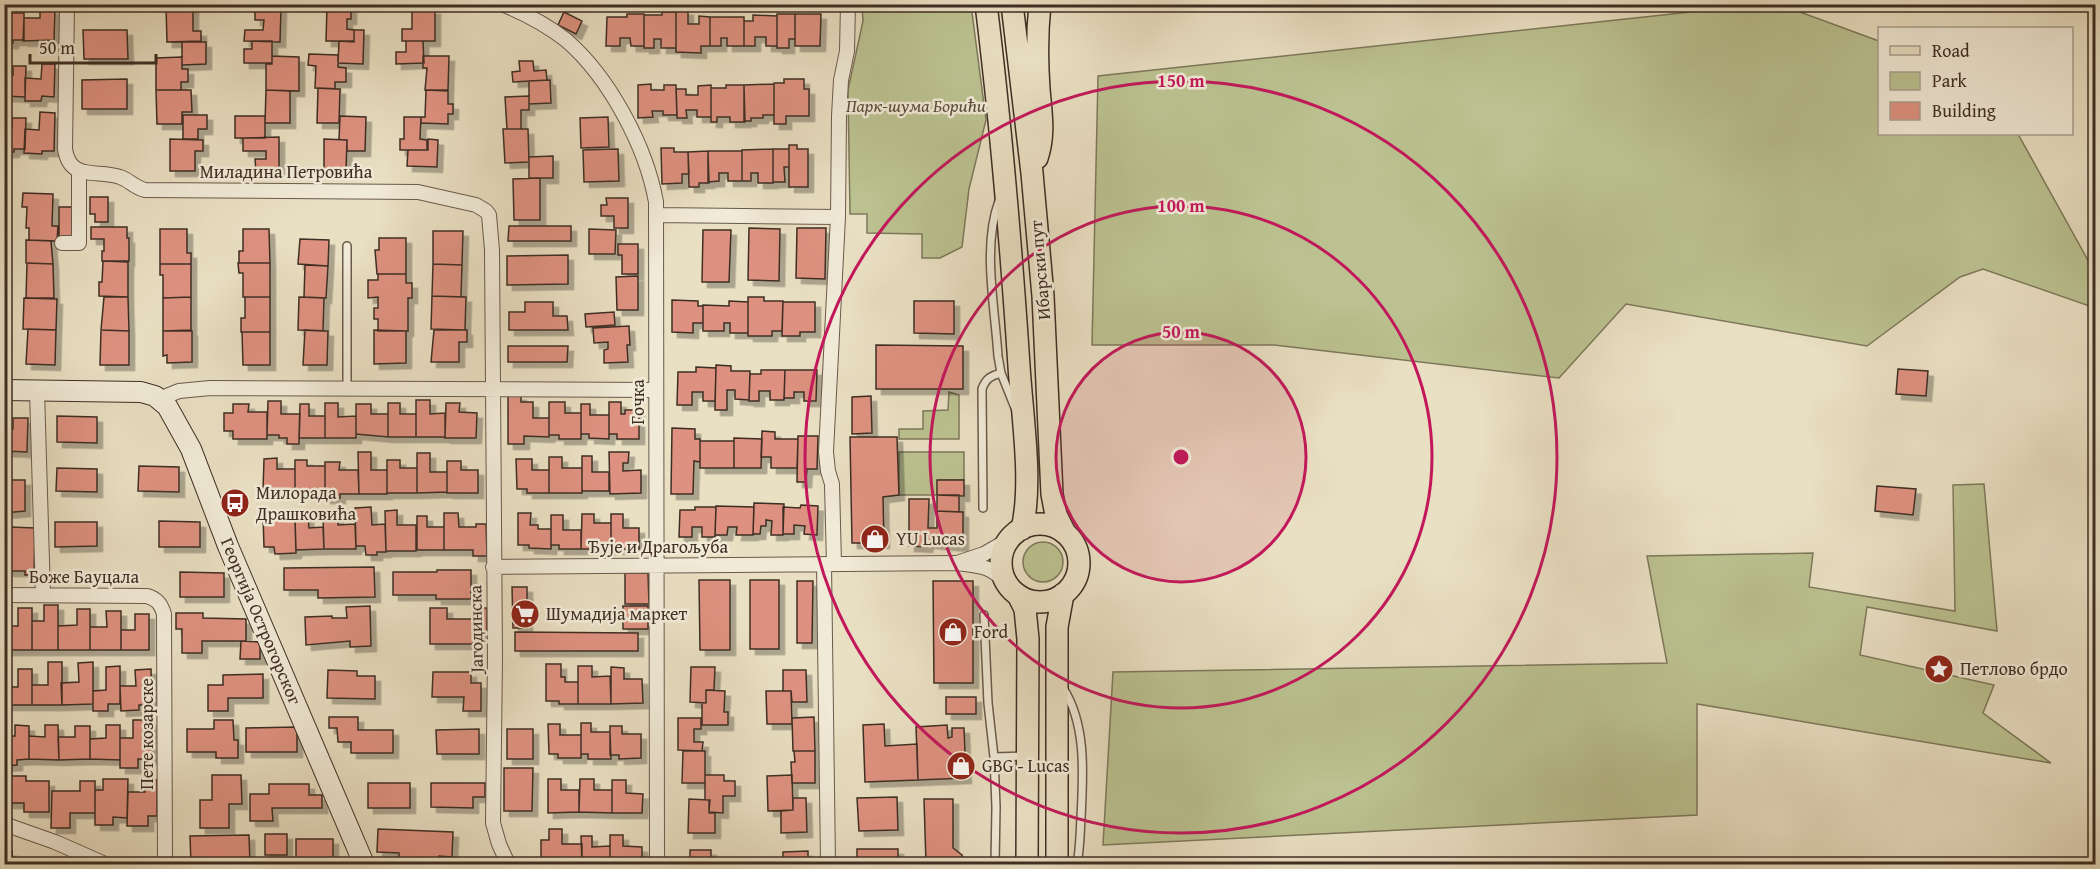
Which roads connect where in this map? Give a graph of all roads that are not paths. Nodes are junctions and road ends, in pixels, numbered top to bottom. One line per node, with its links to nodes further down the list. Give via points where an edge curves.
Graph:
1 (67, 4): 7 (street, via 64,149 68,161)
2 (502, 4): 10 (street, Гочка, via 555,33 600,78 633,135 653,188)
3 (848, 4): 11 (street, via 839,116)
4 (986, 4): 9 (main road, Ибарски пут)
5 (1012, 4): 8 (main road, Ибарски пут)
6 (1040, 4): 8 (main road, via 1037,53 1043,122)
7 (79, 170): 12 (street, via 85,234 79,243); 16 (street, Миладина Петровића, via 121,177 146,190 418,192 480,206 489,215 491,226)
8 (1032, 173): 23 (main road, Ибарски пут, via 1044,307 1052,495)
9 (1006, 182): 14 (lane, via 991,236); 21 (main road, Ибарски пут)
10 (657, 215): 11 (street); 18 (street, Гочка)
11 (838, 217): 26 (street, via 826,452 832,484)
12 (62, 243)
13 (347, 246): 15 (lane)
14 (1001, 373): 21 (lane); 22 (lane, via 984,382 982,389)
15 (347, 389): 16 (street); 20 (street, via 210,388)
16 (492, 389): 18 (street); 28 (street, Јагодинска)
17 (4, 390): 19 (street)
18 (656, 390): 27 (street, Гочка)
19 (37, 391): 20 (street); 32 (street)
20 (150, 395): 41 (street, Георгија Острогорског, via 167,406 191,449 228,546)
21 (1024, 426): 24 (main road, Ибарски пут, via 1027,504)
22 (983, 508)
23 (1065, 533): 24 (main road, via 1040,524); 30 (main road, via 1079,559 1076,579)
24 (1016, 534): 25 (street, Ђује и Драгољуба, via 984,554); 29 (main road, via 1005,548 1002,567)
25 (955, 563): 26 (street, Ђује и Драгољуба); 29 (street, Ђује и Драгољуба, via 989,568)
26 (829, 564): 27 (street, Ђује и Драгољуба); 44 (street)
27 (656, 565): 28 (street, Ђује и Драгољуба); 43 (street, Гочка)
28 (493, 567): 42 (street, Јагодинска, via 494,823)
29 (1013, 590): 30 (main road, via 1025,599 1041,602); 36 (main road, via 1025,609 1028,639)
30 (1063, 594): 35 (main road, via 1057,627)
31 (4, 595): 32 (street, Боже Бауцала)
32 (43, 595): 33 (street, Боже Бауцала, via 147,596)
33 (160, 604): 40 (street, Пете козарске, via 165,614)
34 (984, 615): 37 (lane)
35 (1057, 677): 47 (main road); 48 (lane, via 1071,699 1080,738 1082,793)
36 (1028, 756): 37 (lane); 46 (main road)
37 (994, 757): 45 (lane)
38 (4, 824): 39 (street)
39 (105, 864)
40 (165, 864)
41 (364, 864)
42 (508, 864)
43 (657, 864)
44 (828, 864)
45 (995, 864)
46 (1028, 864)
47 (1057, 864)
48 (1077, 864)

